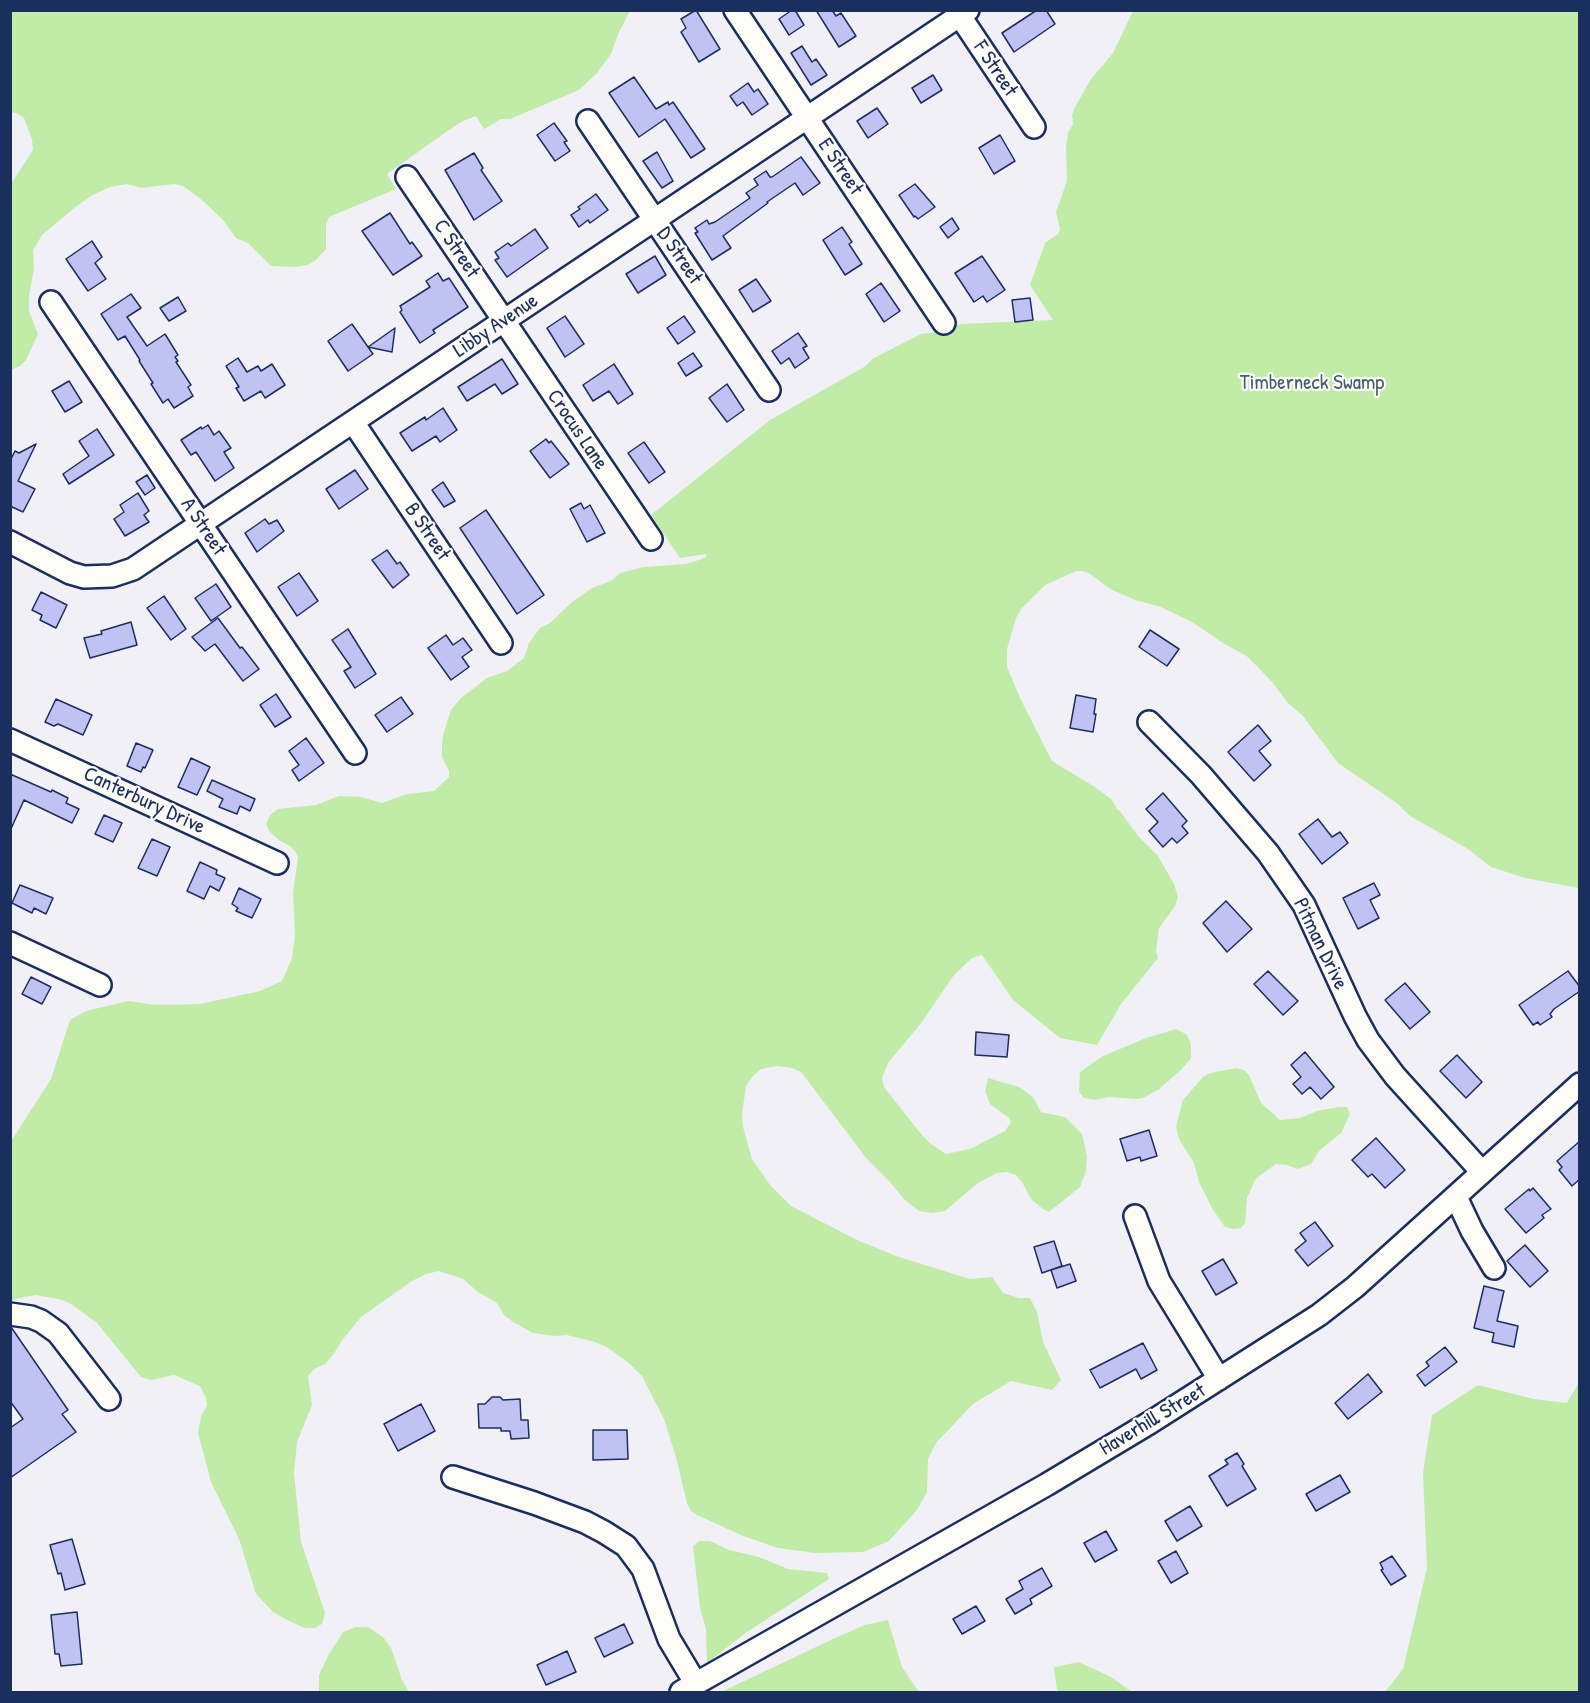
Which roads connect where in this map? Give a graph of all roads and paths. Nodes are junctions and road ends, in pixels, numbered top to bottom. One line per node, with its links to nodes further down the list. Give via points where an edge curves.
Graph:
1 (735, 10): 3 (street, E Street)
2 (961, 12): 3 (street, Libby Avenue); 5 (street, F Street)
3 (807, 118): 7 (street, Libby Avenue); 10 (street, E Street)
4 (588, 121): 7 (street, D Street)
5 (1034, 128)
6 (408, 177): 9 (street, C Street)
7 (655, 220): 9 (street, Libby Avenue); 11 (street, D Street)
8 (51, 302): 13 (street, A Street)
9 (504, 321): 12 (street, Libby Avenue); 14 (street, Crocus Lane)
10 (944, 323)
11 (769, 390)
12 (353, 422): 13 (street, Libby Avenue); 16 (street, B Street)
13 (201, 523): 15 (street, Libby Avenue, via 133,569 105,577 70,573); 19 (street, A Street)
14 (651, 539)
15 (10, 542)
16 (501, 643)
17 (1149, 722): 24 (street, Pitman Drive, via 1268,853 1304,905 1368,1040 1395,1076)
18 (10, 740): 20 (street, Canterbury Drive)
19 (355, 753)
20 (277, 863)
21 (10, 943): 22 (street)
22 (100, 985)
23 (1580, 1084): 24 (street, Haverhill Street)
24 (1482, 1172): 25 (street, Haverhill Street)
25 (1456, 1197): 27 (street); 29 (street, Haverhill Street, via 1335,1303)
26 (1136, 1216): 29 (street, via 1159,1281)
27 (1494, 1268)
28 (10, 1314): 30 (street, via 31,1317 58,1333)
29 (1219, 1379): 32 (street, Haverhill Street, via 1046,1485)
30 (109, 1399)
31 (453, 1477): 32 (street, via 585,1522 626,1546 643,1569)
32 (689, 1688)

